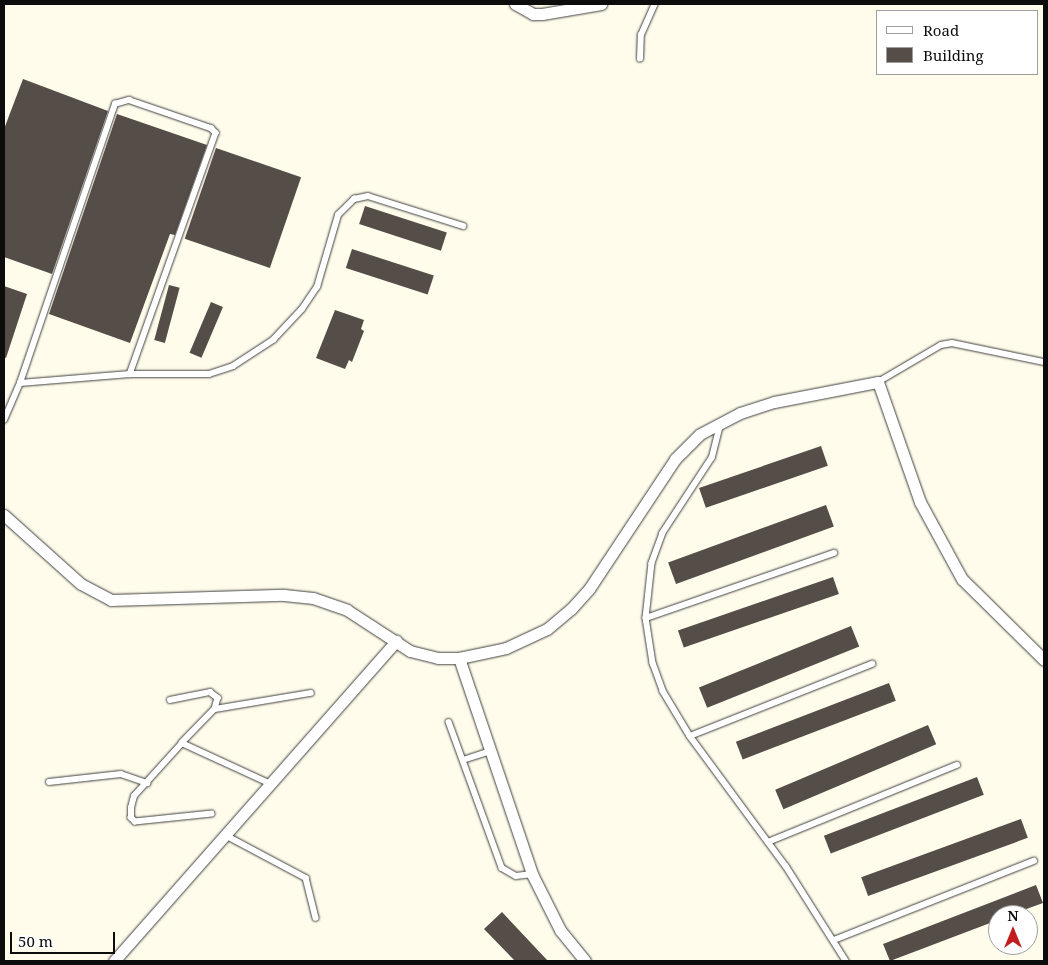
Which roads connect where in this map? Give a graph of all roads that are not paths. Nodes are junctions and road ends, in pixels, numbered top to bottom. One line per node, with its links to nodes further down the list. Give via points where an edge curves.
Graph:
1 (555, 4): 5 (lane)
2 (602, 4): 5 (street)
3 (655, 4): 6 (lane, via 641,35)
4 (517, 5): 5 (street)
5 (542, 14)
6 (640, 59)
7 (462, 226): 9 (lane, via 368,196 354,199 338,215 317,286 302,309 273,340 233,366 209,374)
8 (1044, 362): 10 (lane, via 952,343 941,345)
9 (130, 374): 11 (lane); 11 (lane, via 216,133 212,128 129,100 115,104)
10 (878, 382): 13 (street, via 774,402); 19 (street, via 920,502 962,579)
11 (20, 383): 12 (lane)
12 (4, 420)
13 (721, 421): 16 (lane, via 712,458 663,533 652,563); 18 (street, via 700,434 675,459 588,589 571,609 547,629 506,648)
14 (4, 515): 17 (street, via 81,584 111,600 297,596 347,610)
15 (834, 553): 16 (lane)
16 (646, 618): 25 (lane, via 653,663)
17 (396, 641): 18 (street, via 423,655); 32 (street)
18 (459, 658): 27 (street)
19 (1044, 660)
20 (872, 664): 25 (lane)
21 (311, 693): 23 (lane)
22 (170, 700): 23 (lane, via 210,692 218,698)
23 (215, 709): 26 (lane)
24 (449, 722): 28 (lane)
25 (690, 736): 35 (lane)
26 (182, 743): 31 (lane); 32 (lane)
27 (491, 751): 28 (lane); 37 (street)
28 (462, 760): 37 (lane, via 502,868 516,876)
29 (957, 765): 35 (lane)
30 (49, 782): 31 (lane, via 121,774)
31 (147, 783): 33 (lane, via 132,801 131,818 135,822)
32 (271, 784): 34 (street)
33 (212, 814)
34 (225, 835): 38 (lane, via 306,878); 40 (street)
35 (768, 842): 39 (lane)
36 (1034, 862): 39 (lane)
37 (532, 874): 41 (street, via 560,930)
38 (316, 918)
39 (834, 940): 42 (lane)
40 (114, 961)
41 (585, 961)
42 (846, 961)

